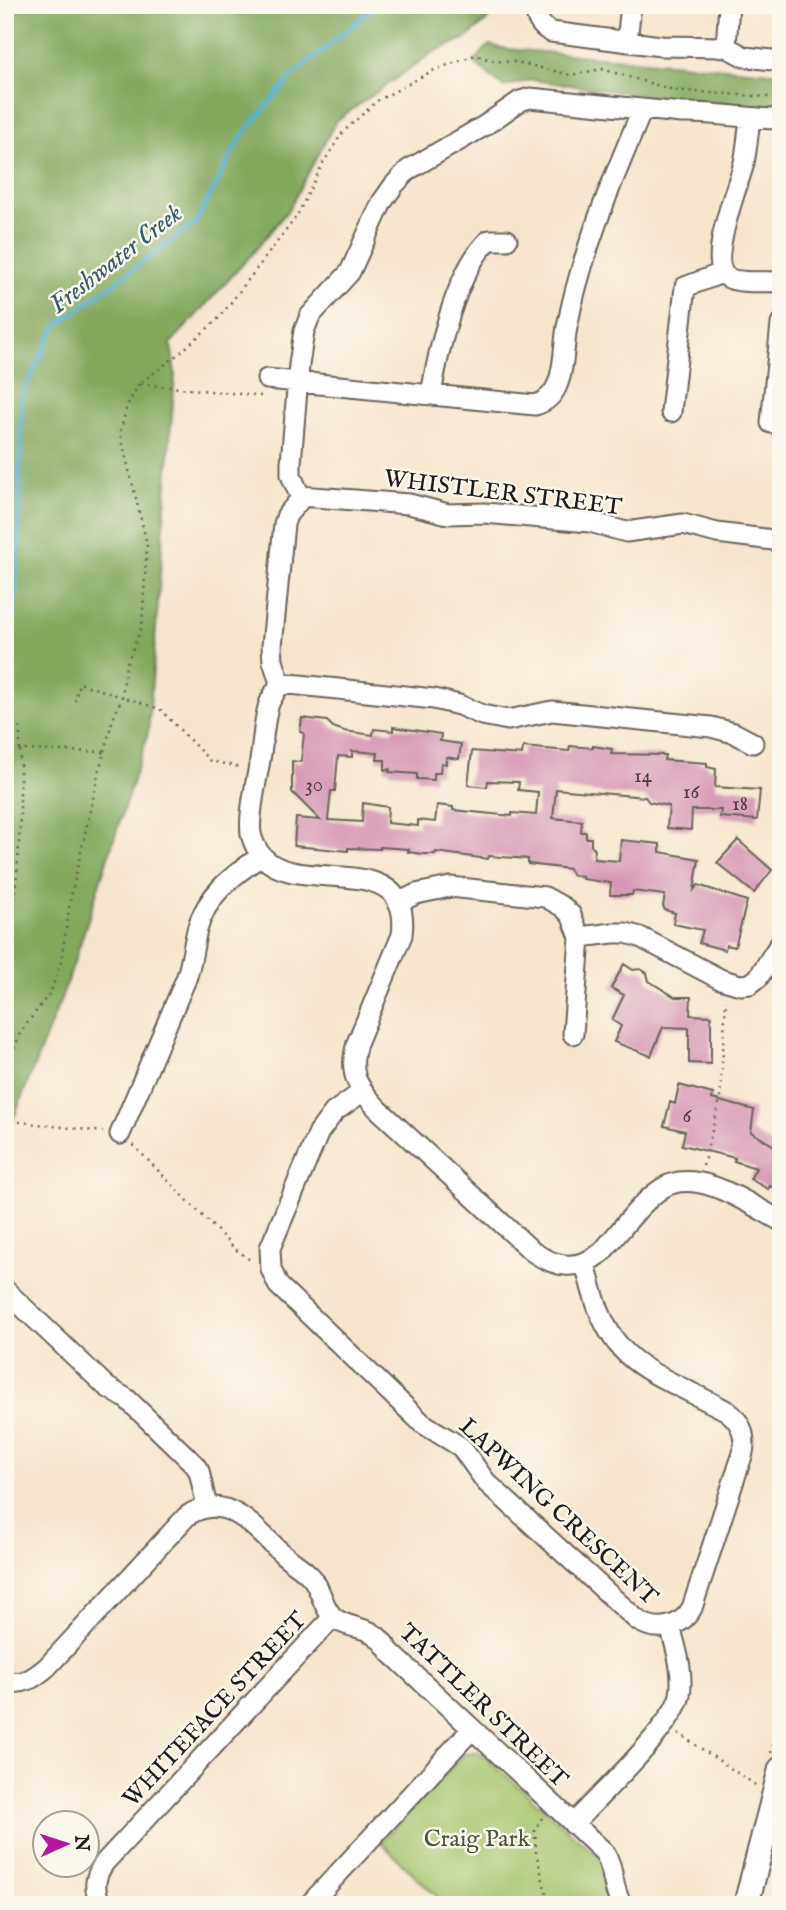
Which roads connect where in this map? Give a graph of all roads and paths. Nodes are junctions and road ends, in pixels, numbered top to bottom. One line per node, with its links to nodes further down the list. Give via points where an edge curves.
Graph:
1 (535, 5): 4 (street, via 538,21 551,32)
2 (631, 5): 4 (street)
3 (729, 5): 5 (street)
4 (627, 43): 5 (street)
5 (726, 47): 6 (street, via 745,57)
6 (781, 61)
7 (642, 110): 8 (street); 15 (street, via 530,98 408,170 382,202 350,272 310,316); 17 (street, via 595,221 576,285 555,393 535,405)
8 (750, 119): 9 (street); 11 (street, via 744,165 719,257)
9 (781, 120)
10 (507, 240): 17 (street, via 489,240 473,260 439,349)
11 (722, 273): 12 (street, via 734,280); 18 (street, via 685,287)
12 (781, 282)
13 (781, 324): 19 (street)
14 (267, 379): 15 (street)
15 (298, 382): 17 (street); 20 (street, via 291,469)
16 (139, 384): 23 (path, via 120,433 147,544 142,626 127,665)
17 (431, 395)
18 (671, 412)
19 (771, 423)
20 (300, 496): 21 (street, WHISTLER STREET, via 409,504 448,514 590,522 626,531 683,524); 22 (street, via 284,524 272,646)
21 (781, 541)
22 (280, 683): 26 (street, via 447,701 508,720 552,711 712,727); 29 (street, via 268,706)
23 (122, 696): 24 (path, via 79,683); 28 (path); 29 (path, via 160,709 210,761)
24 (75, 701)
25 (19, 727): 27 (path)
26 (752, 743)
27 (20, 750): 28 (path); 33 (path, via 16,875)
28 (104, 752): 37 (path, via 61,962 51,991 20,1033)
29 (258, 770): 30 (street, via 251,823)
30 (261, 856): 31 (street, via 284,871 372,881); 40 (street, via 209,901 186,979)
31 (398, 903): 32 (street, via 450,887 545,897 571,915); 38 (street, via 402,935 354,1054 352,1068)
32 (580, 937): 35 (street, via 626,933 640,937); 36 (street)
33 (5, 940)
34 (781, 942): 35 (street, via 758,978 750,984)
35 (730, 983): 41 (path, via 724,1009 720,1098)
36 (573, 1034)
37 (5, 1075)
38 (362, 1092): 43 (street, via 334,1112 319,1132 274,1236); 44 (street, via 533,1252 558,1265)
39 (5, 1120): 40 (path)
40 (120, 1134): 43 (path, via 235,1249 249,1259)
41 (698, 1181): 42 (street); 44 (street, via 673,1182 659,1190 601,1253)
42 (781, 1221)
43 (270, 1259): 48 (street, LAPWING CRESCENT, via 278,1285 290,1299 422,1423 461,1447 486,1482 636,1619 655,1628)
44 (585, 1262): 48 (street, LAPWING CRESCENT, via 597,1310 625,1354 727,1411 742,1429 743,1453 692,1608 685,1619)
45 (5, 1290): 46 (street, via 194,1464)
46 (207, 1507): 47 (street, via 235,1512 305,1571); 49 (street, via 187,1516 47,1667 22,1683)
47 (333, 1617): 50 (street, TATTLER STREET, via 381,1639); 58 (street, WHITEFACE STREET, via 105,1862 95,1883)
48 (670, 1626): 51 (street, via 681,1681 675,1710)
49 (5, 1681)
50 (472, 1729): 54 (street, TATTLER STREET); 59 (street)
51 (662, 1729): 53 (path, via 682,1733); 56 (street)
52 (781, 1769): 62 (main road)
53 (761, 1789)
54 (554, 1806): 56 (street, TATTLER STREET); 60 (path, via 535,1829)
55 (781, 1822): 63 (main road)
56 (573, 1824): 61 (street, TATTLER STREET, via 608,1858)
57 (781, 1891): 64 (path)
58 (101, 1905)
59 (309, 1905)
60 (549, 1905)
61 (622, 1905)
62 (746, 1905)
63 (760, 1905)
64 (777, 1905)

